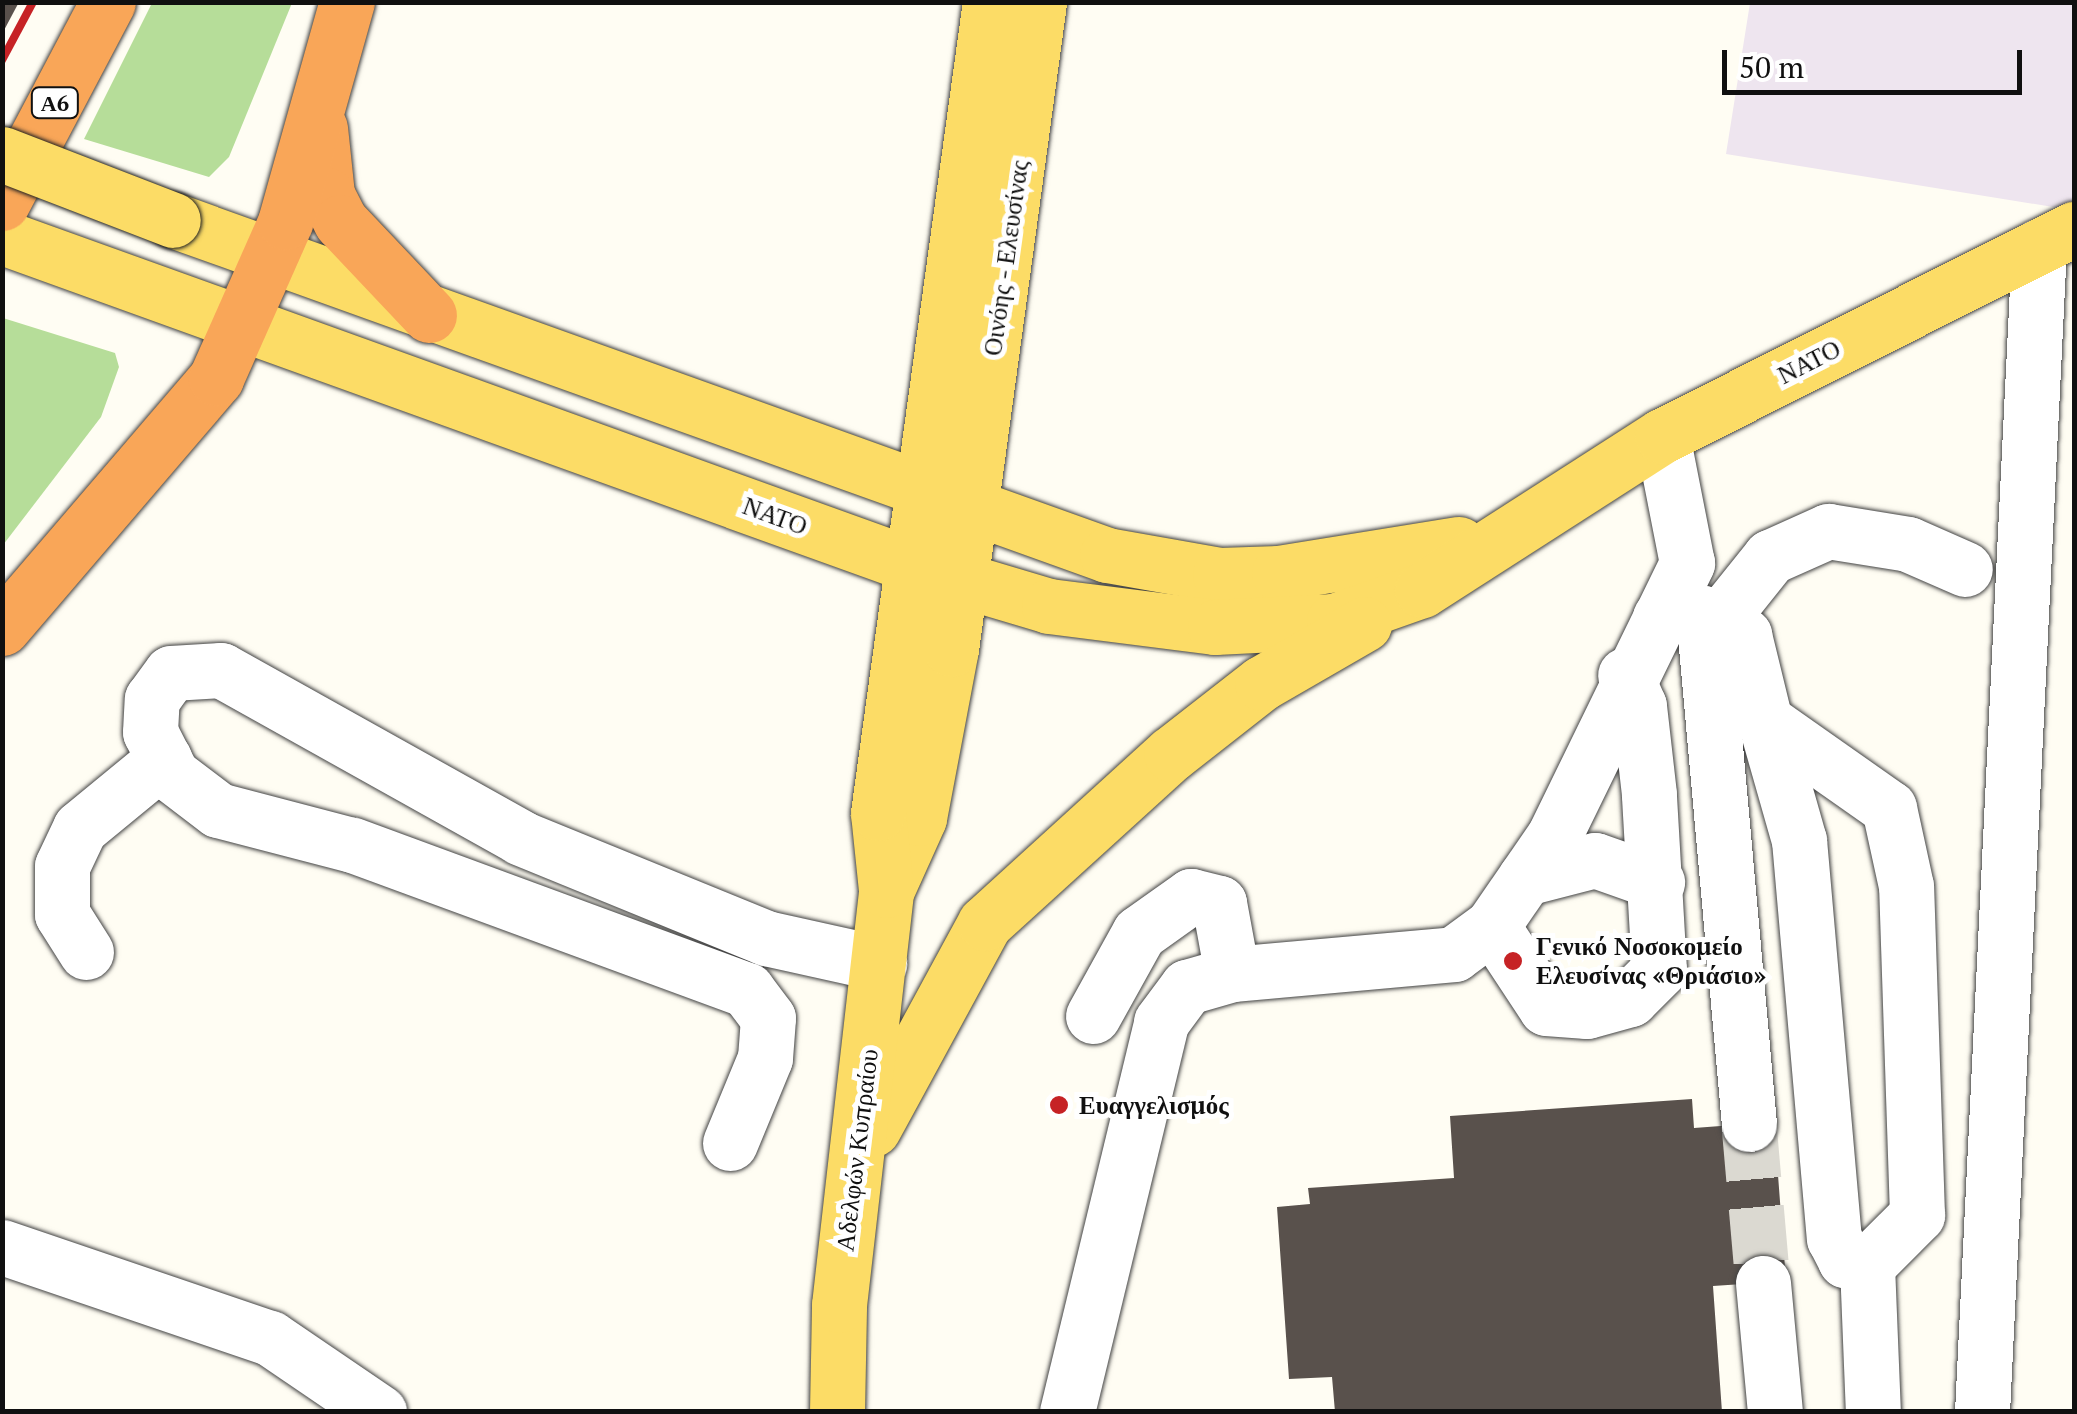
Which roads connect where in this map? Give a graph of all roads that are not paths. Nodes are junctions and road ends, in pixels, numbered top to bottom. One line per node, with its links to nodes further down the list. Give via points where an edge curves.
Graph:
1 (108, 2): 7 (highway, Α6)
2 (347, 2): 5 (highway)
3 (990, 2): 13 (main road, Οινόης - Ελευσίνας)
4 (1038, 2): 16 (main road, Οινόης - Ελευσίνας)
5 (321, 100): 10 (highway); 11 (highway, via 319,154 340,222)
6 (2, 154): 10 (main road, ΝΑΤΟ, bridge)
7 (2, 202)
8 (2, 237): 12 (main road, ΝΑΤΟ)
9 (2057, 238): 14 (main road, ΝΑΤΟ); 44 (street)
10 (272, 258): 11 (main road, ΝΑΤΟ); 12 (highway)
11 (428, 315): 15 (main road, ΝΑΤΟ)
12 (240, 326): 19 (main road, ΝΑΤΟ); 22 (highway, via 200,399)
13 (941, 382): 15 (main road, via 915,426 891,444); 16 (main road, Οινόης - Ελευσίνας)
14 (1662, 436): 17 (main road, ΝΑΤΟ); 21 (street)
15 (809, 454): 16 (main road, ΝΑΤΟ)
16 (949, 505): 17 (main road, ΝΑΤΟ, via 1107,555 1220,575 1390,561 1454,547); 19 (main road, Αδελφών Κυπραίου)
17 (1549, 505): 20 (main road, ΝΑΤΟ)
18 (1965, 569): 21 (street, via 1908,544 1828,531 1770,557)
19 (938, 573): 20 (main road, ΝΑΤΟ, via 1049,606 1216,627 1334,621); 30 (main road, Αδελφών Κυπραίου, via 918,818 886,890)
20 (1422, 590): 35 (main road, via 1262,684 1095,817 986,923)
21 (1695, 616): 23 (street); 24 (street, via 1744,635); 33 (street)
22 (2, 628)
23 (1625, 676): 26 (street, via 1554,836); 27 (street, via 1639,706)
24 (1765, 722): 37 (street, via 1799,840 1834,1238 1844,1260); 37 (street, via 1889,808 1906,886 1917,1215)
25 (164, 759): 29 (street, via 80,828 62,866 62,914); 30 (street, via 150,732 152,700 171,673 221,670 522,838 766,938); 34 (street, via 218,810 307,830 746,990 768,1018 765,1058)
26 (1525, 878): 27 (street, via 1594,860); 28 (street)
27 (1657, 882): 28 (street, via 1660,970 1630,999 1587,1011 1546,1008)
28 (1492, 926): 31 (street, via 1454,954)
29 (86, 952)
30 (879, 963): 35 (main road, Αδελφών Κυπραίου)
31 (1232, 974): 32 (street, via 1219,903 1191,896 1139,933); 41 (street, via 1187,987 1161,1022)
32 (1093, 1016)
33 (1749, 1124)
34 (730, 1143)
35 (855, 1168): 39 (main road, Αδελφών Κυπραίου)
36 (2, 1247): 40 (street, via 270,1338)
37 (1867, 1265): 43 (street)
38 (1763, 1282): 42 (street)
39 (844, 1399)
40 (379, 1412)
41 (1068, 1412)
42 (1775, 1412)
43 (1874, 1412)
44 (1982, 1412)

